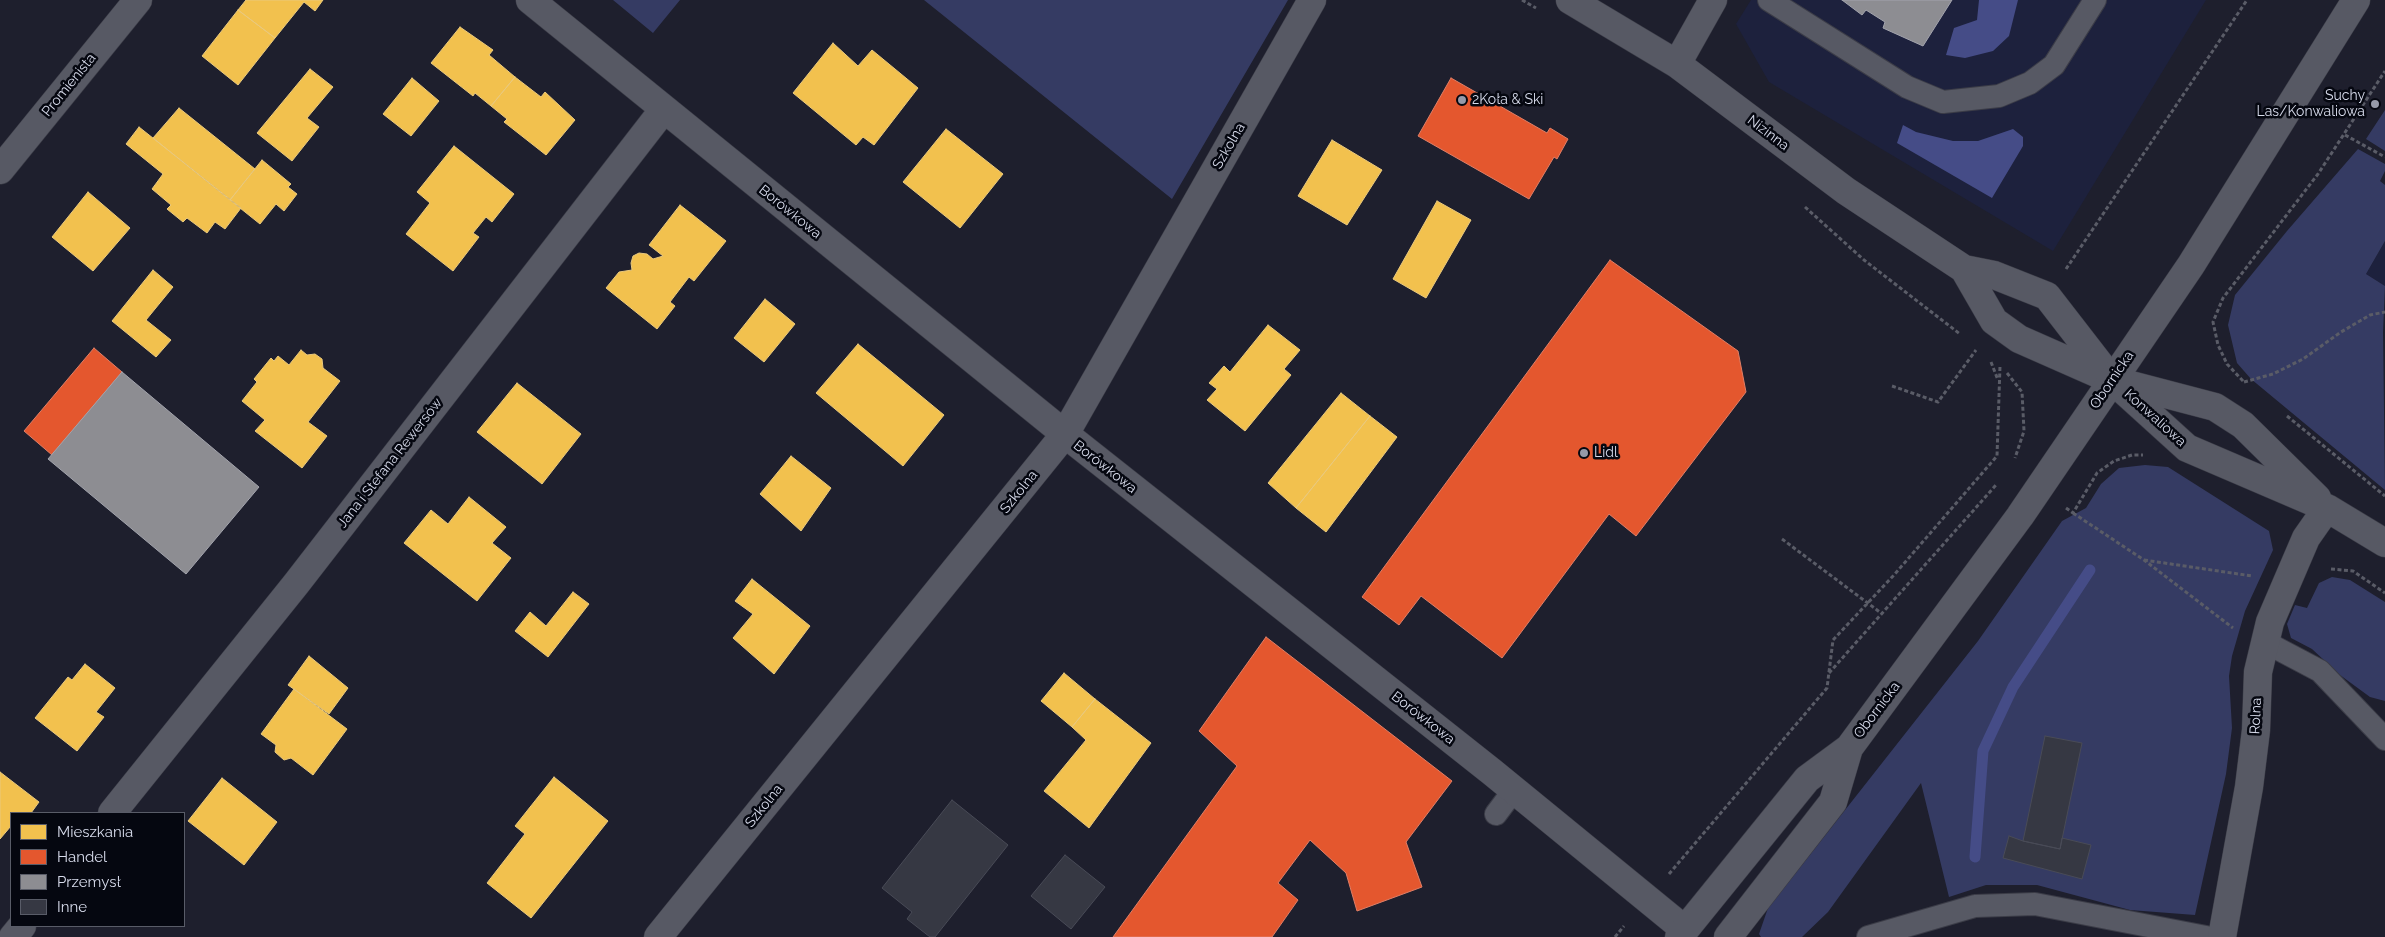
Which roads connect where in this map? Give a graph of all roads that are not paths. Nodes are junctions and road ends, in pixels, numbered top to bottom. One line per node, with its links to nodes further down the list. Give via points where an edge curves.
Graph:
1 (138, 0): 11 (street, Promienista)
2 (530, 0): 10 (street, Borówkowa)
3 (1312, 0): 14 (street, Szkolna)
4 (1570, 0): 9 (street, Nizinna)
5 (1713, 0): 9 (street)
6 (1769, 0): 7 (lane, via 1908,87 1943,102 1999,96 2030,83 2054,65)
7 (2095, 0)
8 (2356, 0): 13 (street, Obornicka, via 2191,265)
9 (1676, 64): 12 (street, Nizinna, via 1846,191)
10 (664, 109): 14 (street, Borówkowa); 21 (street, Jana i Stefana Rewersów, via 296,584)
11 (0, 170)
12 (1964, 269): 13 (street, Nizinna, via 1994,321 2020,339); 13 (street, Nizinna, via 1994,275 2047,296)
13 (2112, 380): 15 (street, Konwaliowa, via 2187,448); 15 (street, Konwaliowa, via 2215,407 2243,425); 19 (street, Obornicka, via 2020,516)
14 (1065, 434): 20 (street, Borówkowa); 26 (street, Szkolna)
15 (2327, 508): 16 (street, Konwaliowa); 17 (street, Rolna, via 2306,538 2270,622)
16 (2385, 542)
17 (2265, 642): 18 (lane, via 2320,671); 30 (street, Rolna, via 2258,672 2256,730 2249,787)
18 (2385, 740)
19 (1849, 748): 24 (street, Obornicka, via 1807,779); 27 (street, Obornicka, via 1833,802)
20 (1514, 790): 22 (lane); 24 (street, Borówkowa, via 1647,899)
21 (113, 812)
22 (1496, 814)
23 (21, 927): 25 (street)
24 (1681, 933)
25 (13, 937)
26 (658, 937)
27 (1728, 937)
28 (1868, 937): 29 (lane, via 1975,906 2035,904)
29 (2206, 937)
30 (2222, 937)

